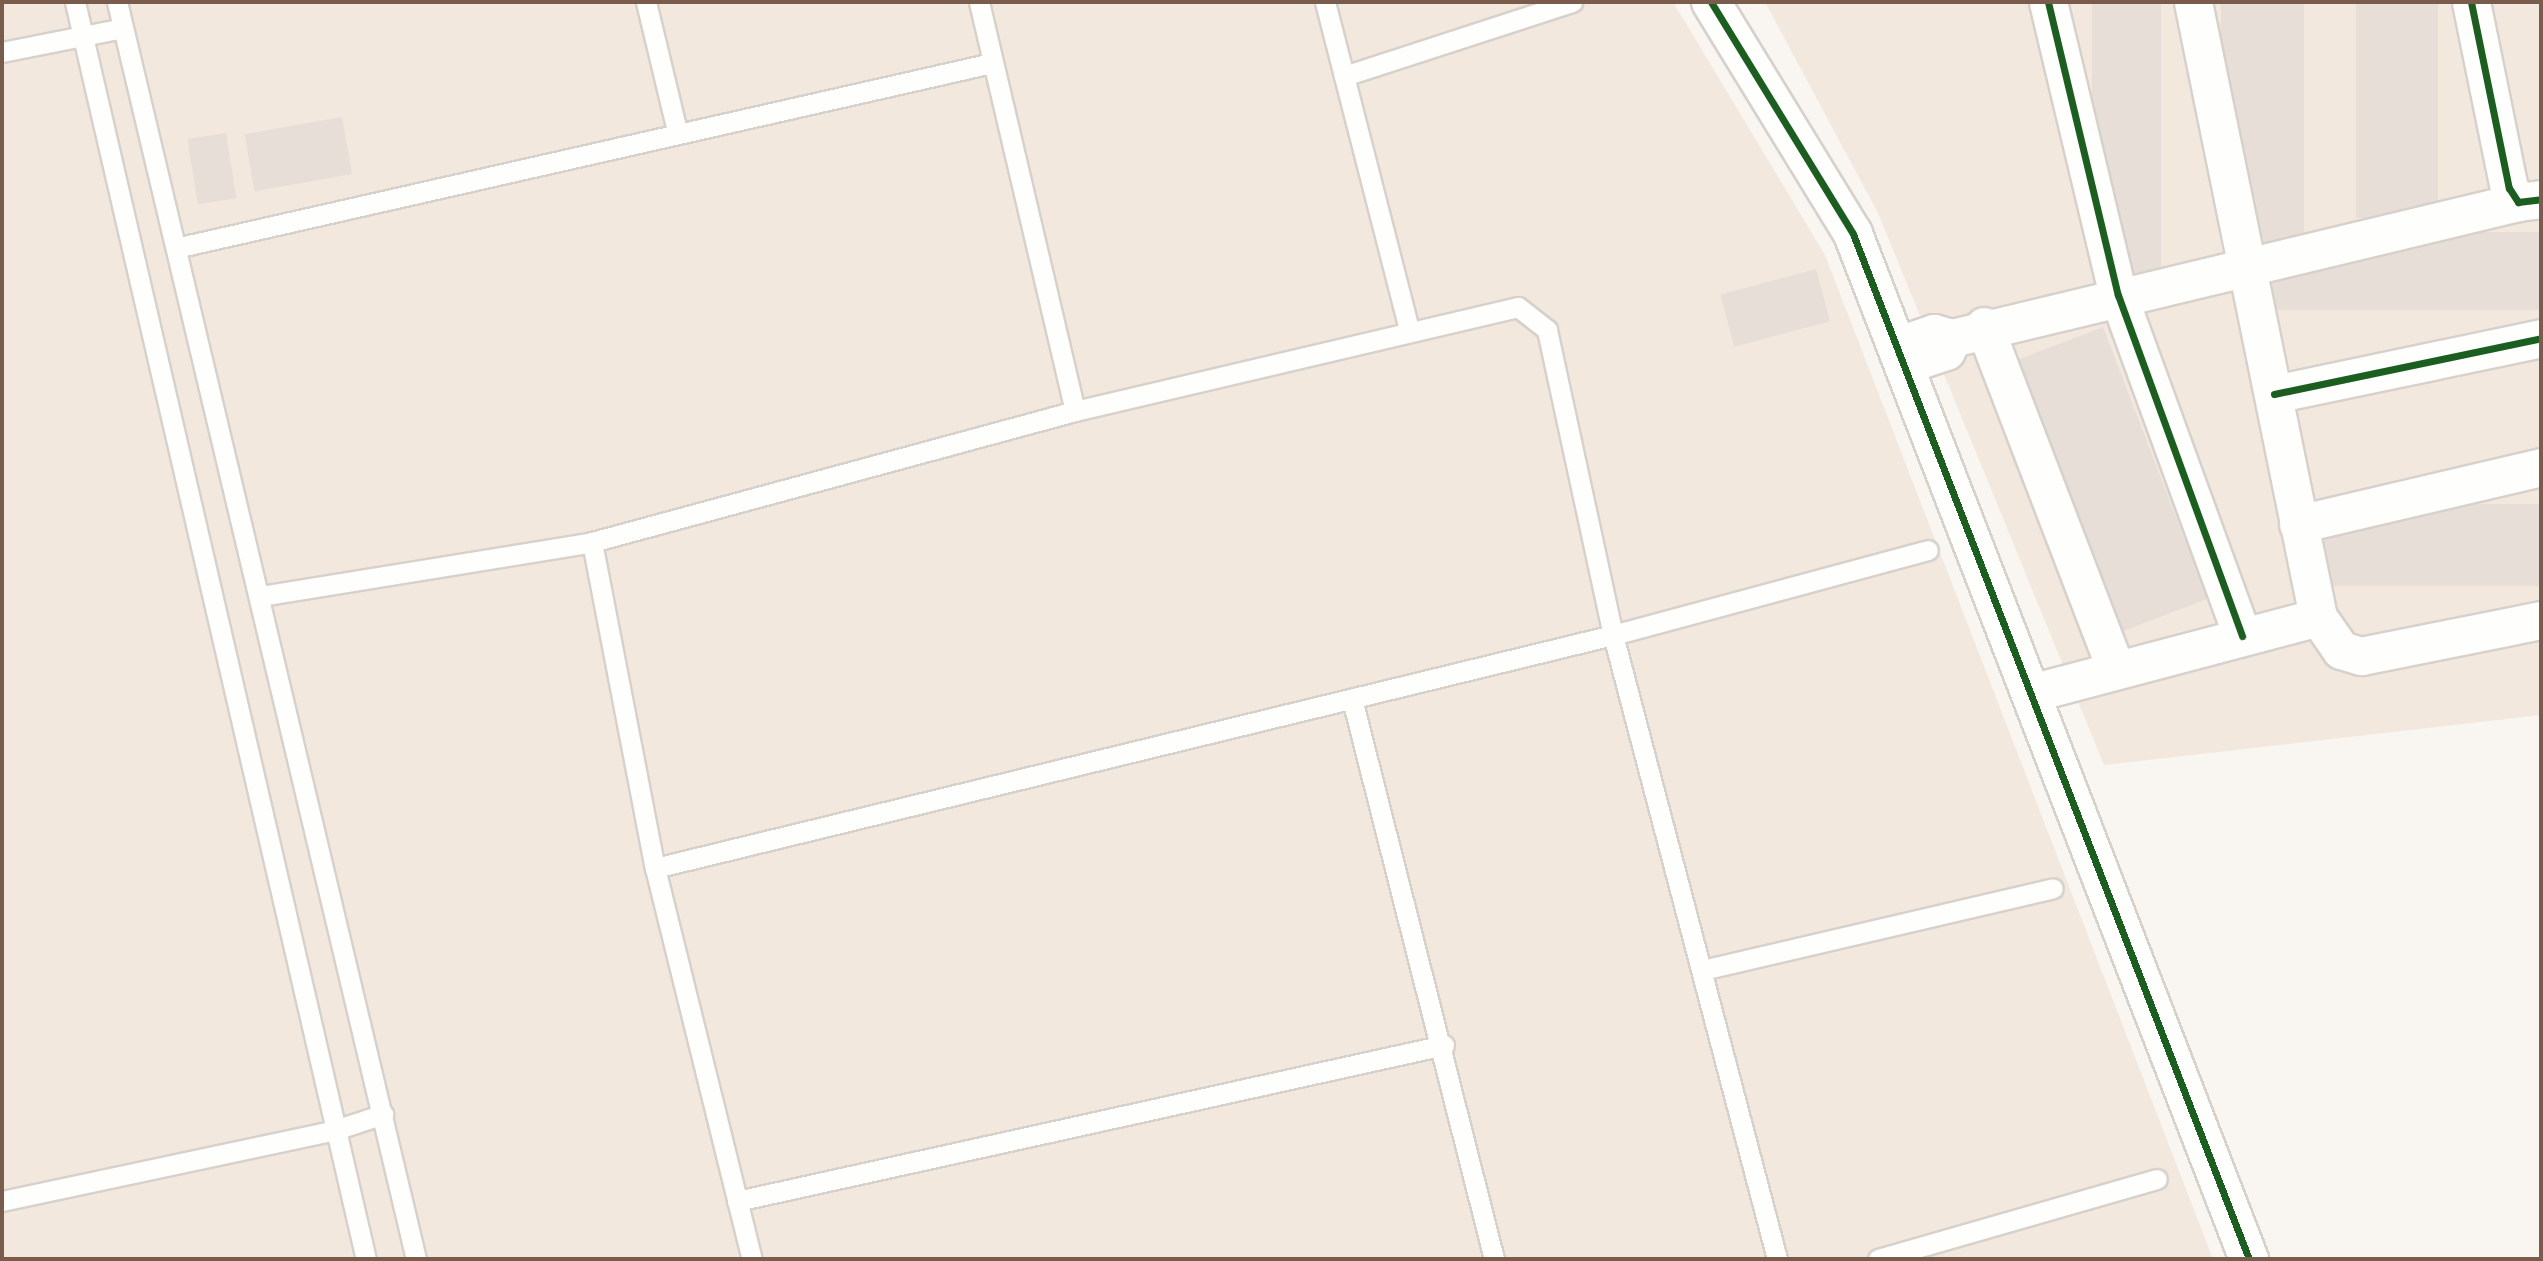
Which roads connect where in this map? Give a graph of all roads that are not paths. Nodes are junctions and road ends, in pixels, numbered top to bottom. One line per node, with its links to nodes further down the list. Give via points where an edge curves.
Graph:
1 (75, 2): 12 (lane)
2 (117, 2): 11 (lane)
3 (646, 2): 16 (lane)
4 (978, 2): 14 (lane)
5 (1325, 2): 15 (lane)
6 (1572, 2): 15 (lane)
7 (1711, 2): 24 (street, via 1853,234)
8 (2048, 2): 20 (street)
9 (2193, 2): 19 (street)
10 (2471, 2): 17 (street, via 2509,188)
11 (123, 28): 12 (lane); 18 (lane)
12 (82, 31): 13 (lane); 44 (lane)
13 (2, 52)
14 (992, 63): 16 (lane); 26 (lane)
15 (1344, 76): 21 (lane)
16 (677, 131): 18 (lane)
17 (2530, 201): 19 (street)
18 (180, 247): 31 (lane)
19 (2248, 265): 20 (street); 25 (street)
20 (2118, 295): 22 (street); 35 (street)
21 (1409, 330): 26 (lane); 34 (lane, via 1518,307 1547,330)
22 (1968, 332): 24 (street, via 1934,333); 36 (street)
23 (2541, 338): 25 (street)
24 (1900, 355): 37 (street)
25 (2274, 394): 28 (street)
26 (1075, 411): 29 (lane)
27 (2541, 467): 28 (street)
28 (2298, 524): 32 (street)
29 (592, 542): 31 (lane); 39 (lane)
30 (1928, 550): 34 (lane)
31 (260, 596): 43 (lane)
32 (2318, 617): 33 (street, via 2341,650 2361,656); 35 (street)
33 (2541, 620)
34 (1613, 635): 38 (lane); 41 (lane)
35 (2242, 636): 36 (street)
36 (2116, 670): 37 (street)
37 (2031, 693): 54 (street)
38 (1352, 699): 39 (lane); 42 (lane)
39 (655, 867): 47 (lane)
40 (2053, 888): 41 (lane)
41 (1702, 970): 52 (lane)
42 (1444, 1045): 47 (lane); 51 (lane)
43 (383, 1114): 44 (lane); 49 (lane)
44 (335, 1130): 46 (lane); 48 (lane)
45 (2157, 1179): 53 (lane)
46 (2, 1201)
47 (737, 1201): 50 (lane)
48 (366, 1259)
49 (416, 1259)
50 (752, 1259)
51 (1494, 1259)
52 (1777, 1259)
53 (1878, 1259)
54 (2249, 1259)

